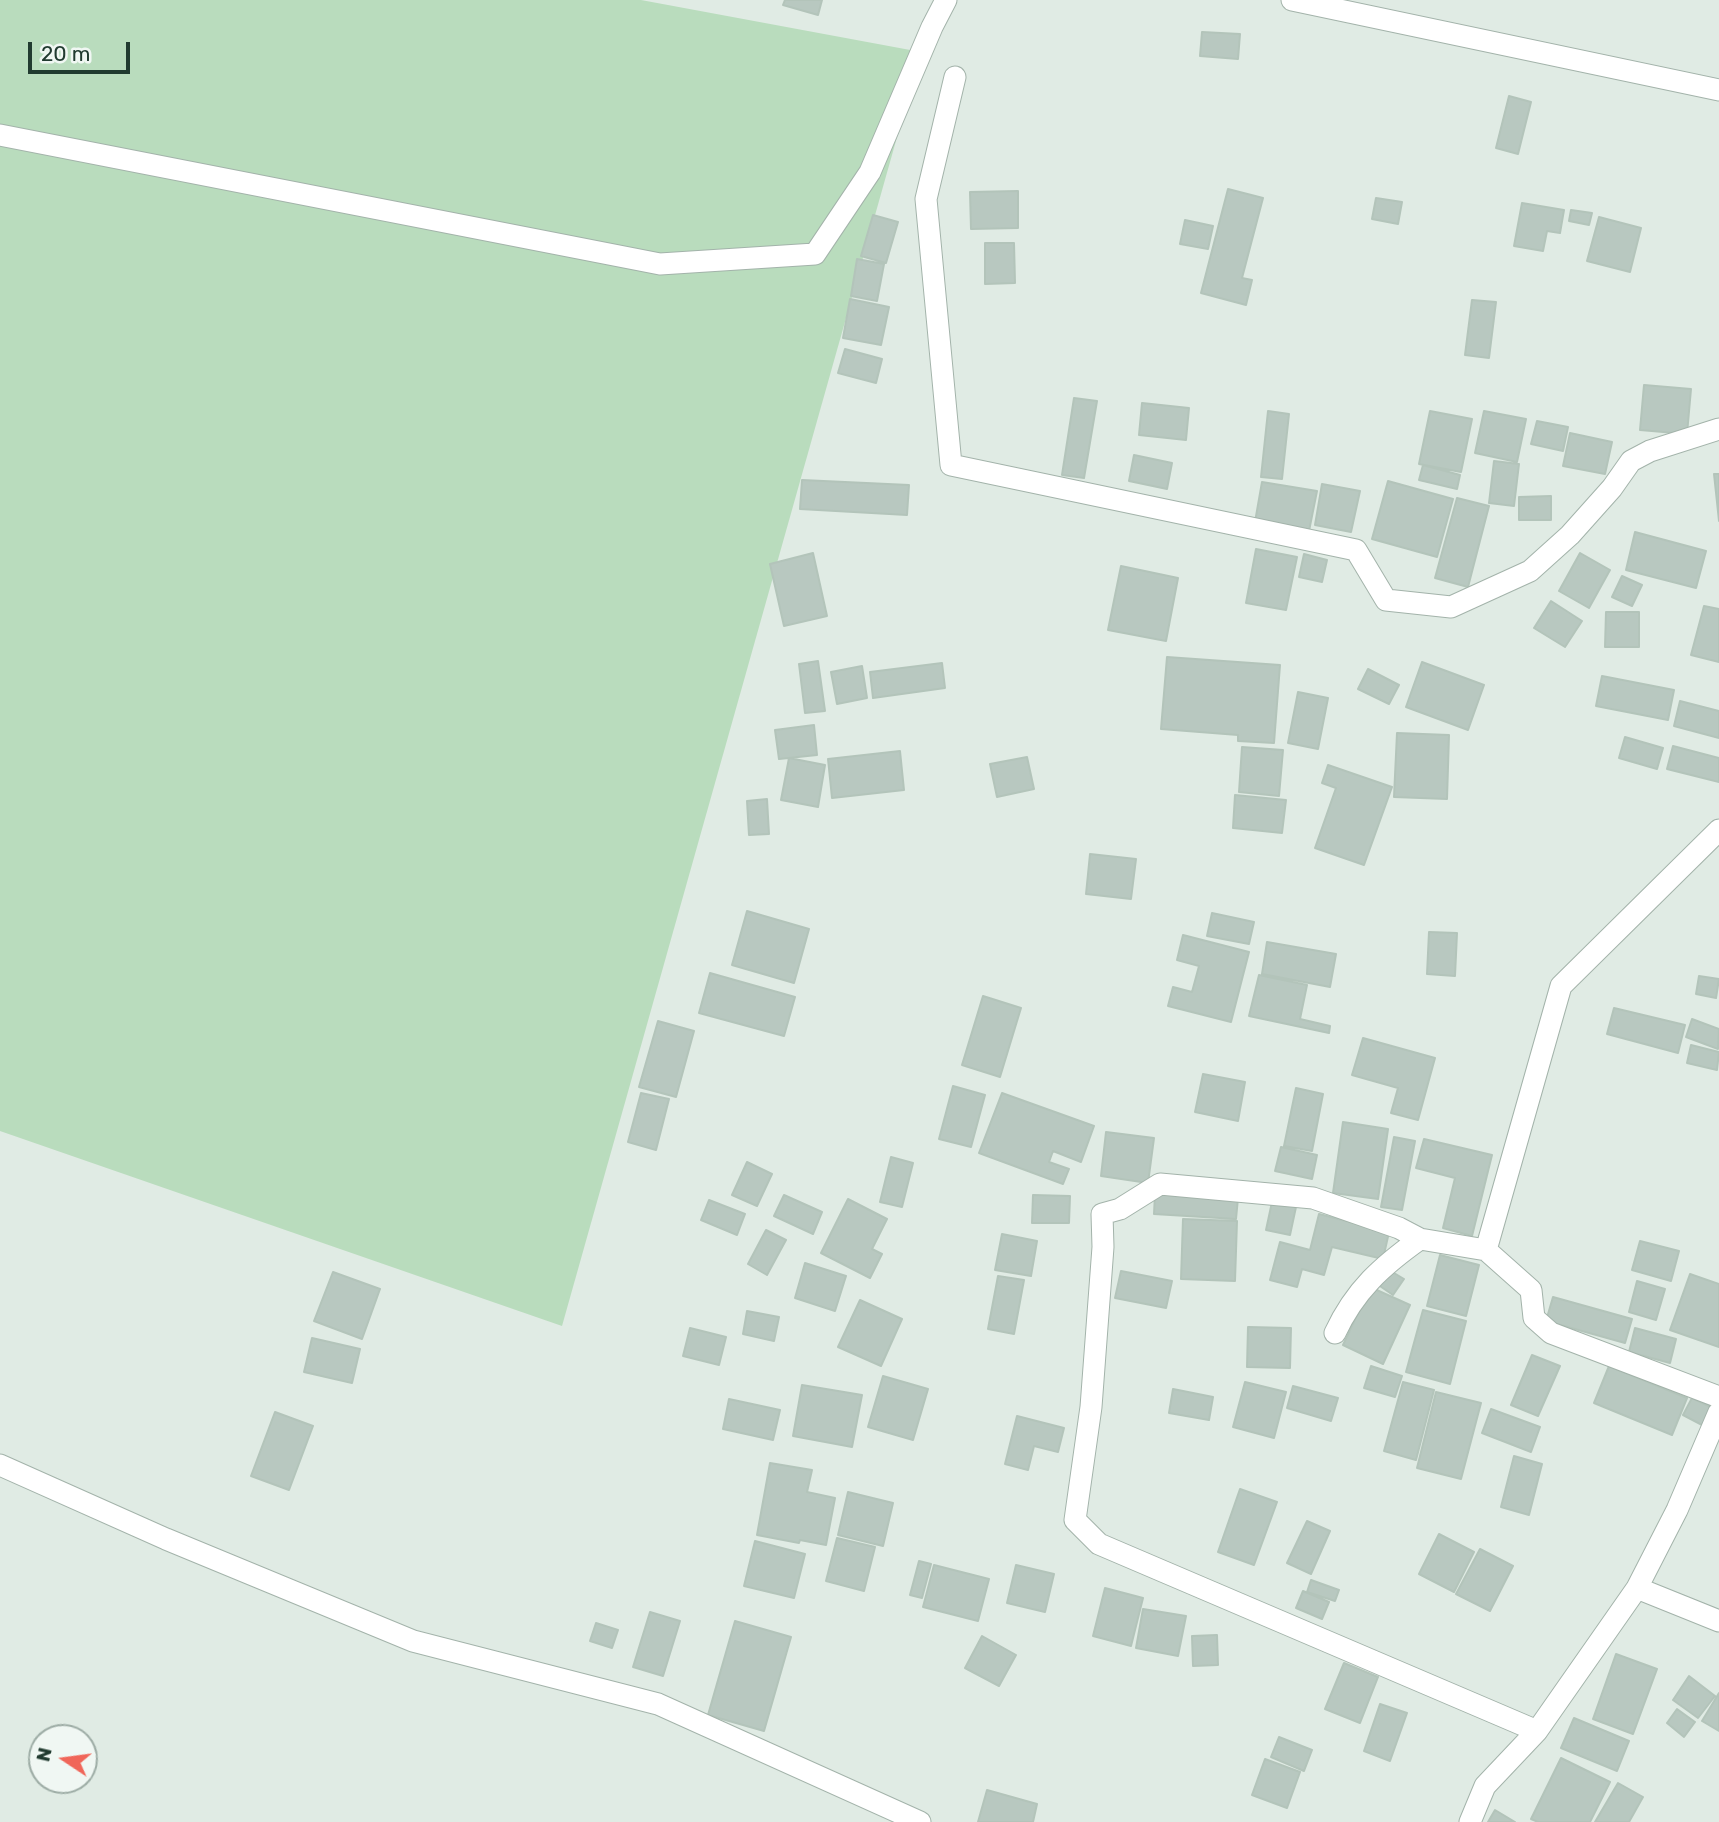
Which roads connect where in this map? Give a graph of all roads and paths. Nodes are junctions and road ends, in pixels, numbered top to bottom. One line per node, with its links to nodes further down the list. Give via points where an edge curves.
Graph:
1 (946, 0): 5 (street, via 870,172 815,254 660,264)
2 (1292, 0): 4 (street)
3 (955, 77): 6 (street, via 926,199 951,465 1356,550 1386,600 1451,607 1531,571 1570,536 1631,461)
4 (1719, 90)
5 (0, 135)
6 (1719, 429)
7 (1719, 830): 9 (street, via 1561,986)
8 (1420, 1239): 9 (street); 10 (street, via 1381,1267 1345,1311); 16 (street, via 1313,1198 1160,1184 1120,1209 1102,1214 1091,1407 1075,1520 1099,1544)
9 (1486, 1251): 11 (street, via 1531,1290 1534,1318 1551,1333)
10 (1335, 1333)
11 (1719, 1397)
12 (1719, 1412): 14 (street)
13 (0, 1465): 17 (street, via 413,1641 658,1704)
14 (1637, 1588): 15 (street); 16 (street)
15 (1719, 1621)
16 (1537, 1731): 18 (street, via 1485,1786)
17 (920, 1822)
18 (1470, 1822)

